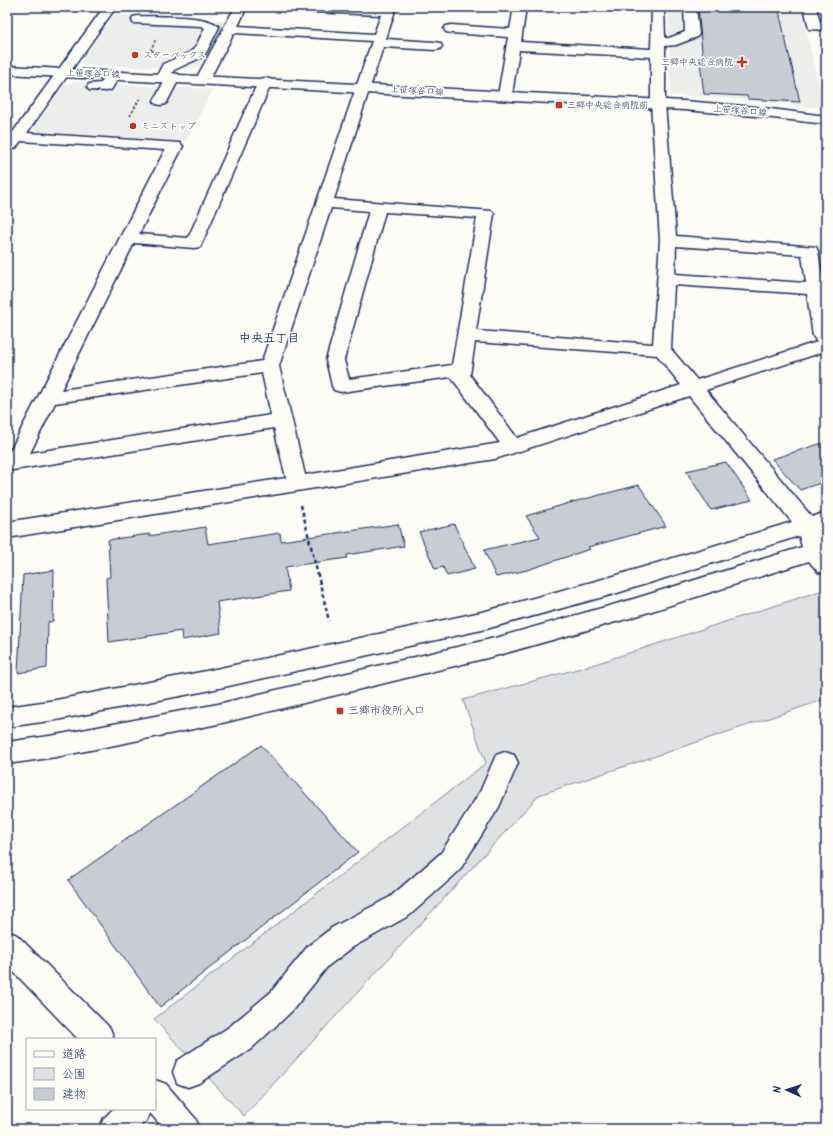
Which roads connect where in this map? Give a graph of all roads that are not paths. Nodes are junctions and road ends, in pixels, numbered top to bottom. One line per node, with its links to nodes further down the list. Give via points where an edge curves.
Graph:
1 (110, 7): 19 (street)
2 (241, 7): 11 (street)
3 (520, 7): 13 (street)
4 (658, 7): 16 (street)
5 (690, 7): 16 (street, via 692,34)
6 (810, 7): 10 (street, via 814,26)
7 (313, 8): 8 (street)
8 (389, 10): 14 (street)
9 (138, 20): 20 (street, via 201,22 212,27 201,50 168,67)
10 (826, 26)
11 (229, 29): 14 (street); 21 (street)
12 (452, 29): 13 (street)
13 (514, 39): 16 (street); 26 (street)
14 (379, 40): 15 (street); 24 (street)
15 (435, 46)
16 (657, 48): 27 (street)
17 (7, 70): 19 (street, 上笹塚谷口線)
18 (111, 72): 19 (street, 上笹塚谷口線); 20 (street, 上笹塚谷口線); 23 (street, via 106,87)
19 (64, 73): 28 (street)
20 (168, 77): 21 (street, 上笹塚谷口線); 25 (street, via 163,96)
21 (204, 79): 22 (street, 上笹塚谷口線)
22 (265, 82): 24 (street, 上笹塚谷口線); 35 (street, via 194,243)
23 (94, 87)
24 (363, 88): 26 (street, 上笹塚谷口線); 33 (street)
25 (185, 92)
26 (506, 95): 27 (street, 上笹塚谷口線)
27 (658, 104): 30 (street, 上笹塚谷口線); 36 (street)
28 (33, 115): 29 (street); 31 (street)
29 (48, 116)
30 (826, 120)
31 (12, 136): 32 (street); 35 (street, via 175,146)
32 (7, 151)
33 (326, 203): 34 (street); 44 (street)
34 (378, 207): 40 (street, via 486,214); 45 (street, via 335,360 341,386)
35 (128, 238): 47 (street)
36 (668, 240): 37 (street); 38 (street)
37 (818, 253): 39 (street)
38 (667, 278): 39 (street); 43 (street)
39 (815, 289): 41 (street, via 822,336)
40 (467, 336): 43 (street); 45 (street)
41 (826, 341)
42 (826, 345): 46 (street)
43 (662, 350): 46 (street)
44 (270, 366): 47 (street); 48 (street)
45 (462, 370): 49 (street, via 460,376)
46 (693, 389): 49 (street); 52 (street, via 776,486)
47 (48, 398): 50 (street)
48 (282, 420): 50 (street); 51 (street)
49 (512, 446): 51 (street, via 496,452)
50 (11, 463)
51 (296, 483): 53 (street)
52 (817, 523): 54 (street); 55 (street, via 614,585 486,620 213,680)
53 (7, 530)
54 (822, 555): 56 (street, via 476,652 218,714 56,746)
55 (7, 718)
56 (7, 753)
57 (505, 763): 60 (street, via 490,799 450,862 400,906 343,937 318,956 281,1002 240,1038)
58 (7, 945): 59 (street)
59 (98, 1038)
60 (188, 1072)
61 (156, 1096): 64 (street)
62 (135, 1110): 63 (street)
63 (115, 1129)
64 (184, 1129)

